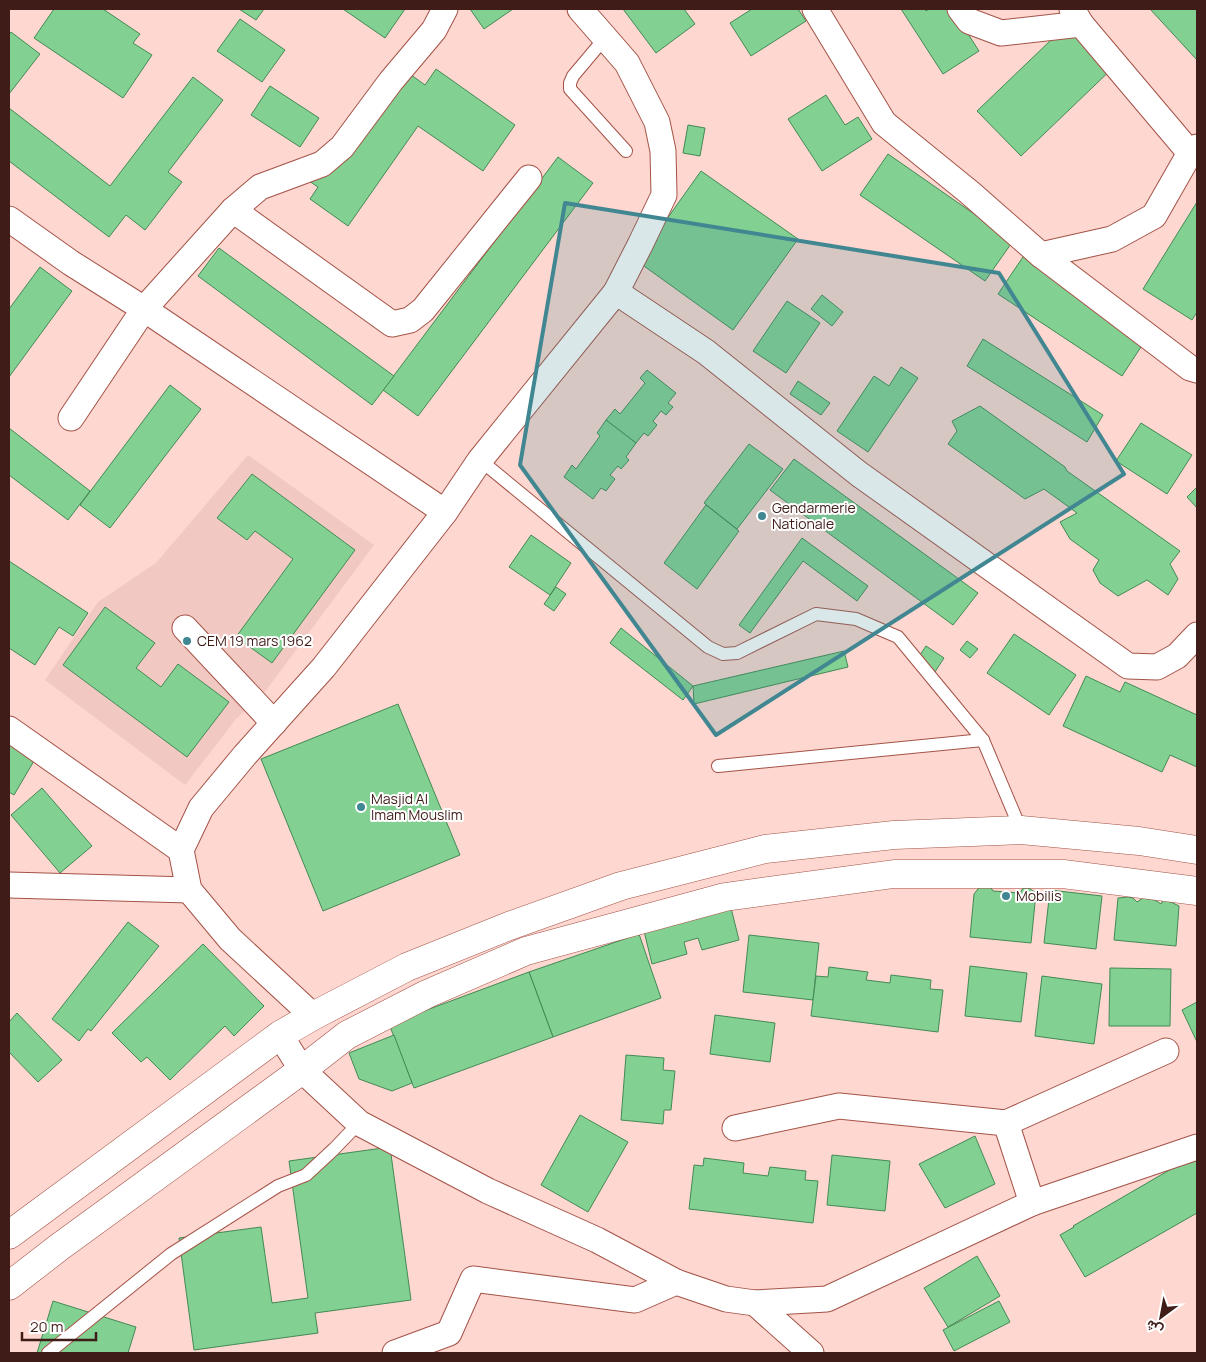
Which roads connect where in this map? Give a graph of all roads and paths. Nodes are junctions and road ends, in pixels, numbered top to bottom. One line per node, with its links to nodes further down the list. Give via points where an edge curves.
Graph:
1 (445, 9): 10 (street, via 434,30 391,80 342,147 322,164 260,187)
2 (580, 9): 6 (street)
3 (815, 9): 12 (street, via 884,123)
4 (960, 9): 5 (street, via 969,21 1001,33)
5 (1076, 16): 7 (street)
6 (605, 38): 8 (lane, via 572,76 570,89); 13 (street, via 627,63 657,122 663,151 664,195)
7 (1194, 150): 12 (street, via 1154,216 1112,239)
8 (626, 152)
9 (529, 178): 10 (street, via 423,310 410,320 392,324)
10 (234, 210): 14 (street)
11 (9, 219): 14 (street, via 71,263)
12 (1041, 255): 15 (street, via 1190,368)
13 (616, 292): 17 (street); 20 (street, via 706,352 859,474 1128,666 1157,667 1178,656)
14 (144, 308): 16 (street); 18 (street)
15 (1197, 370)
16 (71, 418)
17 (480, 460): 18 (street); 23 (lane, via 708,647 723,654 736,653 816,614 856,619 898,637)
18 (445, 512): 21 (street, via 324,667)
19 (185, 628): 21 (street)
20 (1197, 635)
21 (274, 723): 26 (street, via 201,808)
22 (9, 729): 26 (street)
23 (983, 740): 24 (lane); 25 (lane)
24 (718, 766)
25 (1021, 830): 27 (main road); 31 (main road, via 894,835 765,850 620,886 407,967)
26 (182, 850): 29 (street)
27 (1197, 850)
28 (9, 885): 29 (street)
29 (189, 890): 31 (street, via 230,939)
30 (1197, 891): 34 (main road, via 1063,874 894,874 725,897 526,951 427,994 347,1035)
31 (313, 1016): 32 (main road)
32 (280, 1035): 34 (street); 40 (main road)
33 (1166, 1051): 36 (street)
34 (302, 1070): 35 (street); 42 (main road)
35 (359, 1123): 41 (street, via 488,1191 597,1240); 44 (lane, via 306,1175 278,1186 171,1254)
36 (1006, 1123): 37 (street, via 839,1106); 39 (street)
37 (735, 1128)
38 (1197, 1146): 39 (street)
39 (1032, 1203): 43 (street, via 827,1299)
40 (9, 1235)
41 (676, 1282): 43 (street, via 726,1299); 45 (street, via 635,1300 473,1279 449,1333)
42 (9, 1286)
43 (755, 1303): 46 (street)
44 (48, 1353)
45 (394, 1353)
46 (811, 1353)

